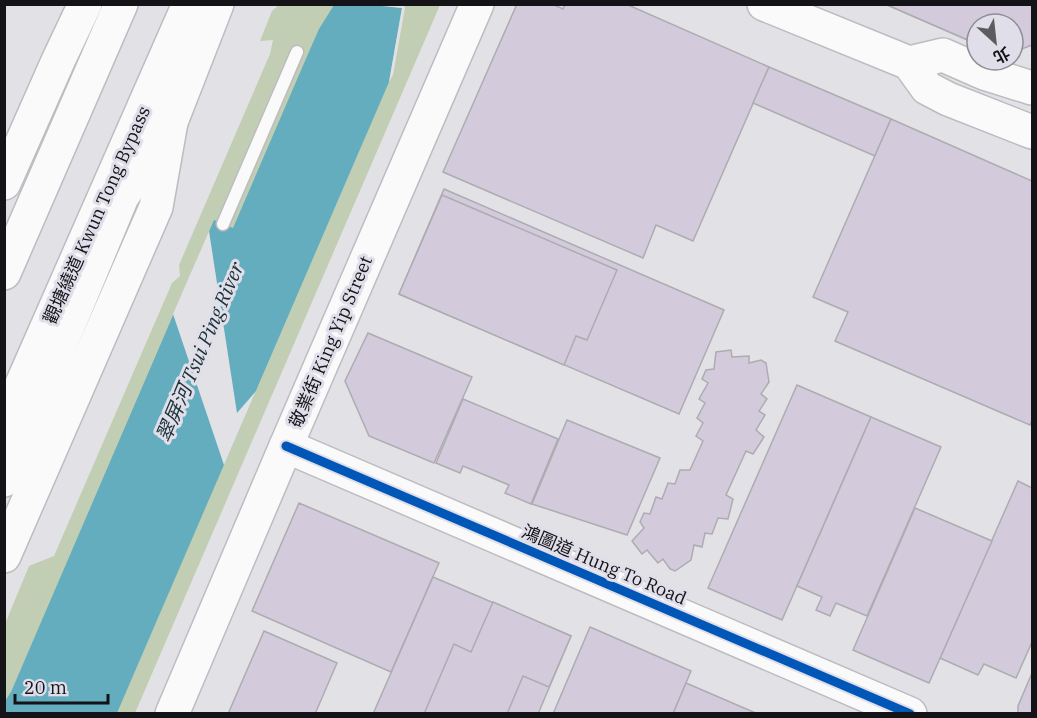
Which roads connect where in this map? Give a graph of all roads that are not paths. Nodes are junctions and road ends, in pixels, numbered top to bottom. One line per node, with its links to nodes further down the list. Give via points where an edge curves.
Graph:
1 (68, 4): 9 (main road)
2 (85, 4): 9 (main road)
3 (121, 4): 16 (main road)
4 (189, 4): 17 (main road, 觀塘繞道 Kwun Tong Bypass)
5 (217, 4): 12 (main road)
6 (477, 4): 18 (main road, 敬業街 King Yip Street)
7 (764, 4): 10 (main road)
8 (297, 52): 15 (lane)
9 (58, 61): 14 (main road)
10 (909, 63): 11 (main road, via 943,55); 13 (main road, via 927,88)
11 (1032, 88)
12 (171, 122): 19 (main road, via 122,197); 20 (main road, via 156,207)
13 (1032, 132)
14 (4, 183)
15 (223, 224)
16 (4, 273)
17 (4, 425)
18 (286, 446): 21 (main road, 敬業街 King Yip Street); 22 (main road, 鴻圖道 Hung To Road)
19 (4, 480)
20 (4, 556)
21 (172, 714)
22 (910, 714)

